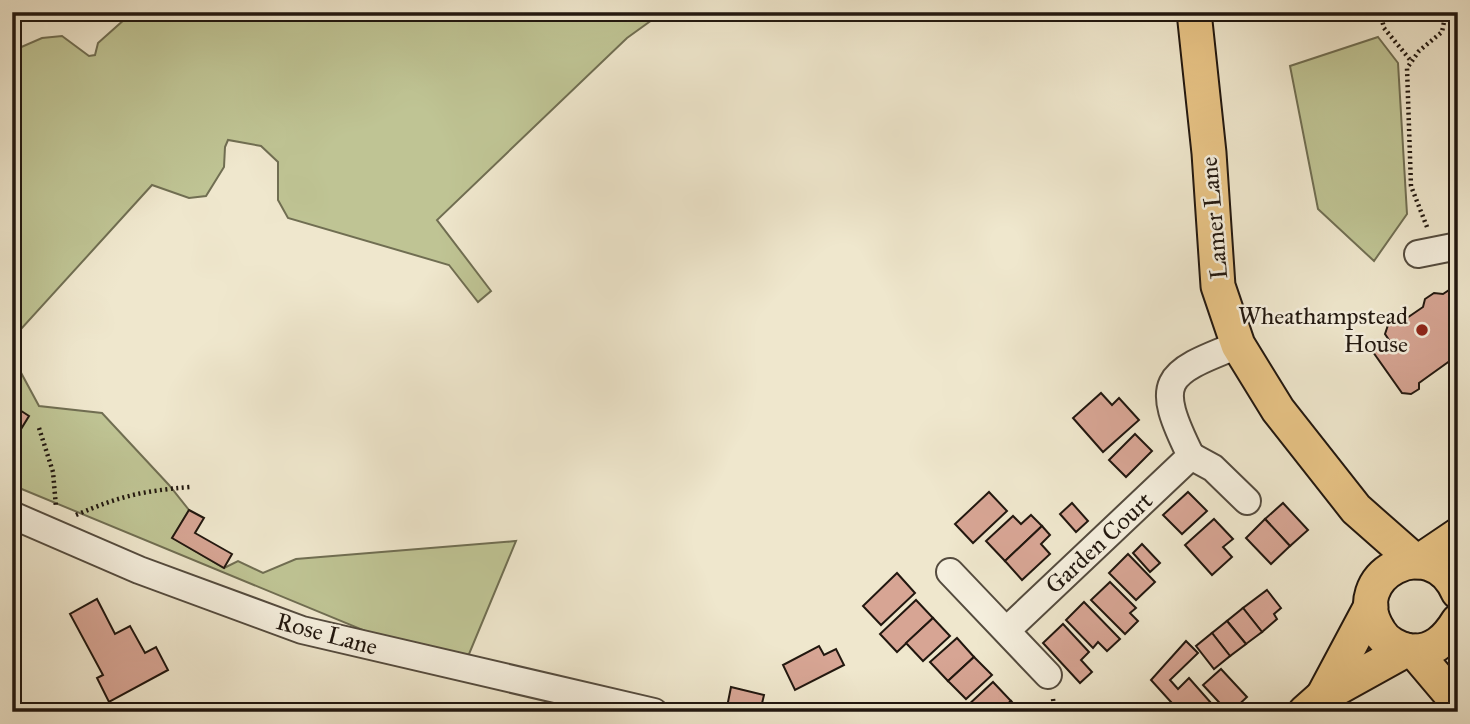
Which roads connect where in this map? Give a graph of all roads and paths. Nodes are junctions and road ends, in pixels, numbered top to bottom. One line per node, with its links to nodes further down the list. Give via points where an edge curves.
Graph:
1 (1194, 12): 6 (main road, Lamer Lane, via 1219,286)
2 (1380, 12): 4 (path, via 1384,28)
3 (1446, 12): 4 (path, via 1441,32)
4 (1411, 61): 5 (path, via 1407,68 1411,186)
5 (1438, 250)
6 (1238, 345): 8 (street, via 1184,369 1169,390 1174,421); 11 (main road, Lamer Lane, via 1278,410)
7 (39, 428): 13 (path, via 53,472)
8 (1191, 456): 10 (street, via 1213,468); 20 (street, Garden Court)
9 (190, 487): 13 (path, via 116,498)
10 (1247, 501)
11 (1356, 509): 15 (main road, Lamer Lane); 18 (main road, Lamer Lane, via 1369,554)
12 (12, 515): 13 (street, Rose Lane)
13 (54, 528): 25 (street, Rose Lane, via 139,570 302,631)
14 (1458, 535): 15 (main road)
15 (1416, 561): 17 (main road, Lamer Lane, via 1444,572); 18 (main road, via 1389,570)
16 (950, 572): 20 (street)
17 (1458, 592)
18 (1372, 598): 21 (main road, Lamer Lane, via 1373,621 1380,634 1391,645); 24 (main road)
19 (1458, 621): 21 (main road, via 1443,642)
20 (1007, 630): 22 (street)
21 (1410, 651): 23 (main road, Lamer Lane); 24 (main road)
22 (1048, 676)
23 (1458, 703)
24 (1314, 704)
25 (654, 712)

